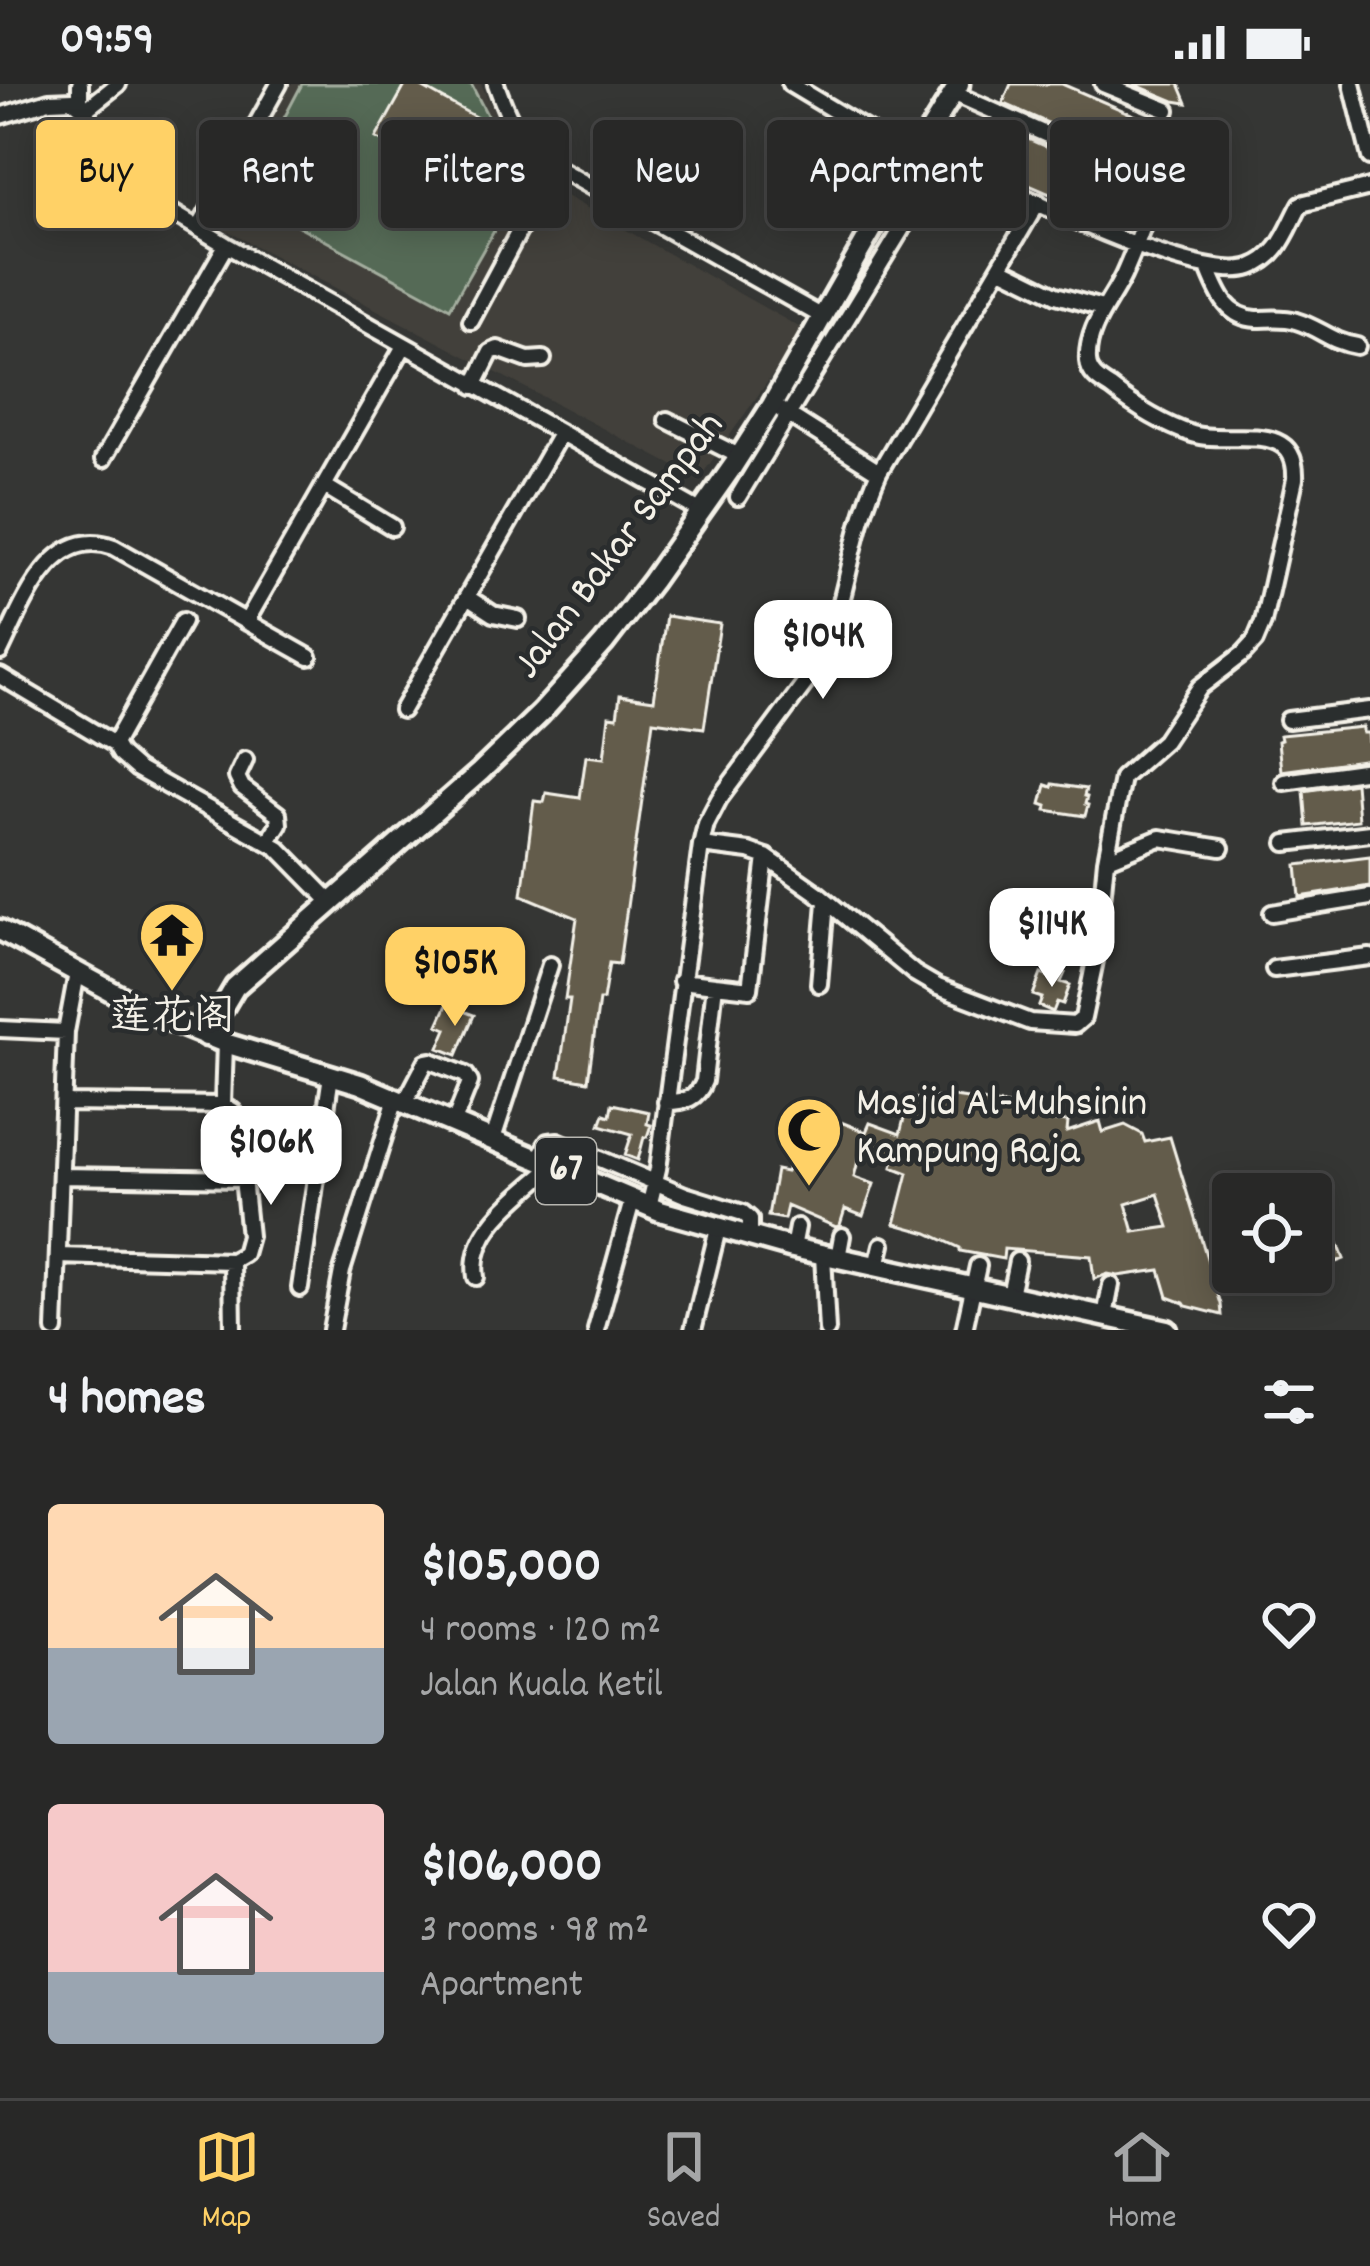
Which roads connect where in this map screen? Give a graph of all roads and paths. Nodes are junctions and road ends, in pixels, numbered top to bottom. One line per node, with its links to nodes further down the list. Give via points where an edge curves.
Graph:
1 (80, 84): 9 (street)
2 (118, 84): 9 (street)
3 (279, 84): 12 (street)
4 (496, 84): 13 (street)
5 (790, 84): 14 (street)
6 (1103, 84): 10 (street)
7 (1352, 84): 16 (street)
8 (956, 89): 15 (main road, Jalan Bakar Sampah); 26 (street, via 1153,182)
9 (82, 107): 11 (street, via 49,101); 21 (street, via 119,176)
10 (1167, 110)
11 (0, 116)
12 (259, 120)
13 (509, 120)
14 (850, 120)
15 (937, 120)
16 (1370, 157)
17 (569, 174): 30 (street)
18 (1370, 187): 28 (street, via 1301,203 1263,261)
19 (1026, 196): 20 (street)
20 (1038, 202): 26 (street); 27 (street)
21 (199, 228): 25 (street)
22 (521, 228): 31 (street)
23 (874, 228): 30 (main road, Jalan Bakar Sampah)
24 (899, 228): 36 (street)
25 (226, 245): 32 (street); 40 (street)
26 (1136, 245): 28 (street); 29 (street)
27 (1001, 268): 29 (street); 41 (street)
28 (1208, 268): 33 (street, via 1218,294 1242,318 1291,319)
29 (1102, 308): 66 (street, via 1089,349 1096,377 1190,434 1278,442 1296,467 1255,641 1200,687 1164,741 1122,778)
30 (824, 317): 36 (main road, Jalan Bakar Sampah)
31 (471, 320)
32 (404, 346): 35 (street); 42 (street)
33 (1358, 346)
34 (543, 359): 35 (street, via 498,349)
35 (474, 386): 38 (street)
36 (780, 410): 39 (main road, Jalan Bakar Sampah); 41 (street); 43 (street)
37 (667, 420): 39 (street)
38 (560, 434): 44 (street); 46 (street)
39 (739, 457): 44 (main road, Jalan Bakar Sampah)
40 (103, 459)
41 (879, 472): 63 (street, via 832,637 719,799)
42 (326, 487): 45 (street); 49 (street)
43 (738, 497)
44 (702, 512): 68 (main road, Jalan Bakar Sampah, via 542,712)
45 (392, 527)
46 (466, 598): 47 (street); 53 (street)
47 (518, 619)
48 (183, 622): 56 (street)
49 (246, 622): 50 (street, via 92,542 65,549 43,573); 51 (street)
50 (0, 652)
51 (308, 657)
52 (0, 676): 56 (street)
53 (402, 710)
54 (1370, 710): 55 (street)
55 (1288, 720)
56 (114, 744): 61 (street, via 137,769)
57 (245, 760): 61 (street, via 237,777 242,788 278,814)
58 (1370, 770): 59 (street)
59 (1284, 782)
60 (1370, 833): 62 (street)
61 (268, 841): 68 (street)
62 (1286, 843)
63 (701, 845): 65 (street); 76 (street)
64 (1220, 848): 66 (street, via 1160,838)
65 (766, 857): 69 (street); 78 (street, via 750,989)
66 (1106, 860): 69 (street, via 1097,951 1075,1025 1030,1022 938,987)
67 (1370, 897): 70 (street)
68 (331, 902): 81 (main road, Jalan Bakar Sampah, via 235,987)
69 (826, 902): 77 (street)
70 (1271, 913)
71 (0, 930): 75 (main road, 67)
72 (1370, 957): 74 (street)
73 (550, 965): 89 (street)
74 (1274, 969)
75 (77, 974): 80 (street); 81 (main road, 67)
76 (681, 981): 78 (street); 85 (street)
77 (819, 984)
78 (716, 985): 85 (street, via 700,1091 692,1100)
79 (0, 1029): 80 (street)
80 (66, 1033): 86 (street)
81 (206, 1036): 82 (main road, 67)
82 (226, 1043): 83 (main road, 67); 87 (street)
83 (331, 1075): 84 (main road, 67); 111 (street)
84 (400, 1101): 88 (main road, 67); 88 (street, via 426,1062 448,1068 470,1082); 117 (street, via 342,1271)
85 (666, 1102): 93 (street)
86 (65, 1103): 87 (street); 91 (street)
87 (223, 1105): 92 (street, via 237,1121)
88 (454, 1122): 89 (main road, 67)
89 (493, 1139): 90 (main road, 67)
90 (546, 1162): 93 (street, via 548,1142 558,1141); 95 (main road, 67); 109 (street, via 488,1229 475,1254)
91 (62, 1176): 92 (street); 103 (street)
92 (243, 1180): 106 (street, via 249,1246)
93 (656, 1183): 94 (street); 95 (street)
94 (685, 1195): 96 (street); 100 (street, via 750,1219)
95 (640, 1204): 96 (main road, 67); 118 (street)
96 (678, 1217): 98 (main road, 67)
97 (797, 1227): 102 (street)
98 (718, 1229): 100 (main road, 67); 119 (street)
99 (842, 1236): 104 (street)
100 (750, 1238): 102 (main road, 67)
101 (882, 1245): 107 (street)
102 (793, 1248): 104 (main road, 67)
103 (58, 1256): 106 (street); 115 (street)
104 (831, 1257): 107 (main road, 67); 120 (street)
105 (1017, 1261): 113 (street)
106 (232, 1262): 116 (street)
107 (877, 1266): 112 (main road, 67)
108 (978, 1266): 112 (street)
109 (476, 1277)
110 (1111, 1285): 114 (street)
111 (300, 1288)
112 (974, 1288): 113 (main road, 67); 121 (street)
113 (1010, 1295): 114 (main road, 67)
114 (1090, 1319): 122 (main road, 67)
115 (55, 1330)
116 (233, 1330)
117 (331, 1330)
118 (596, 1330)
119 (694, 1330)
120 (827, 1330)
121 (964, 1330)
122 (1167, 1330)

